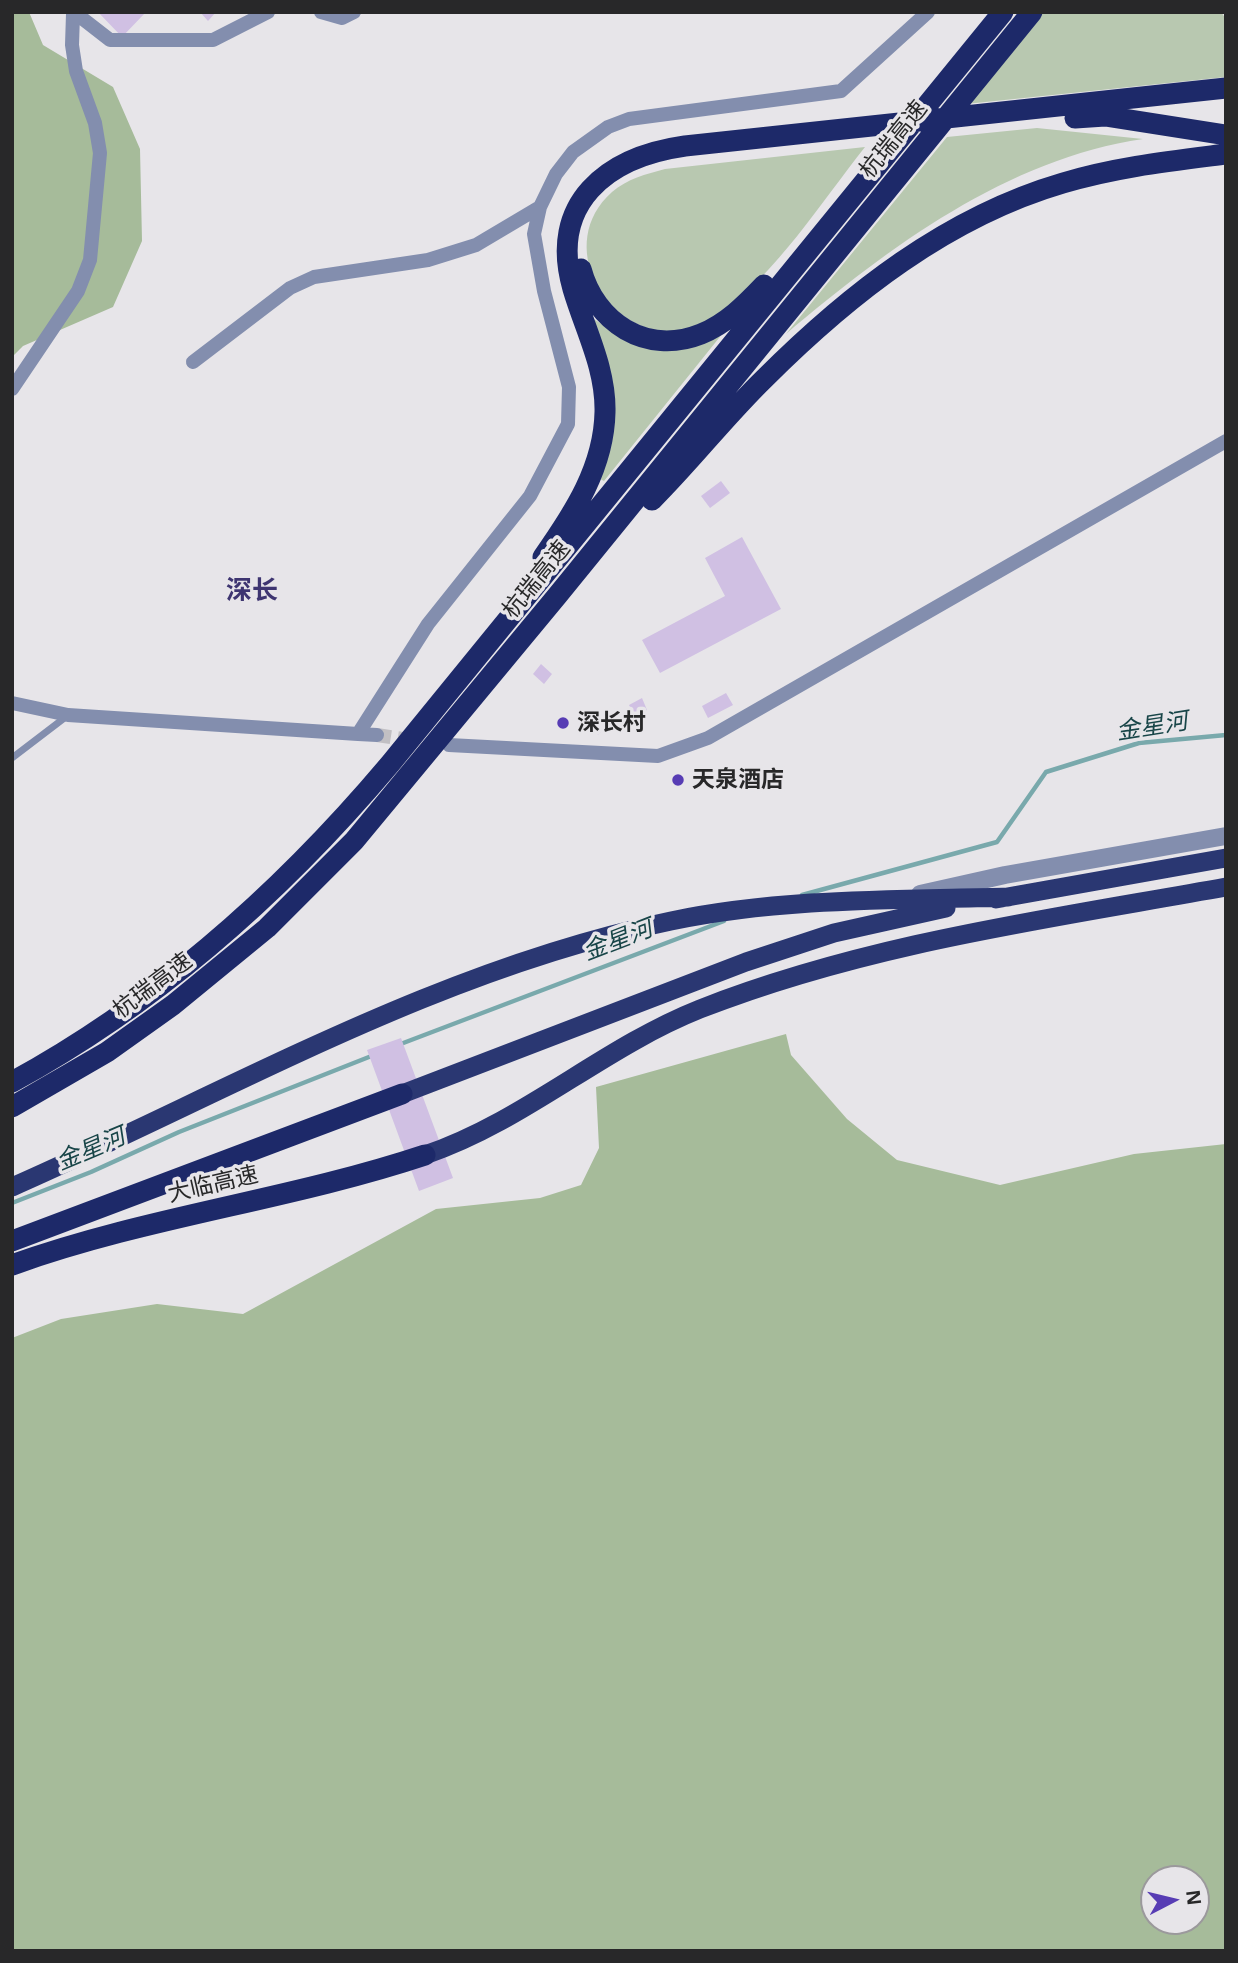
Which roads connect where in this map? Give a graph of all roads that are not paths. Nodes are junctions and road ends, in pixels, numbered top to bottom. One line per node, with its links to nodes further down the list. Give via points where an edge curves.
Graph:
1 (268, 12): 7 (street, via 213,40 110,40)
2 (321, 12): 3 (street, via 342,18)
3 (354, 12)
4 (928, 12): 12 (street, via 841,91 629,119 608,127 573,152)
5 (1003, 12): 11 (highway, 杭瑞高速)
6 (1032, 12): 16 (highway, 杭瑞高速)
7 (74, 13): 14 (street, via 76,71 95,123 100,153 90,260 78,291)
8 (1226, 88): 17 (highway, via 685,146 642,154 611,171 578,207 567,255 603,386 602,440 578,504)
9 (1226, 135): 11 (highway, via 1105,116 663,161 625,176 598,201 581,240 585,283 609,319 633,334 668,341 703,334 745,306)
10 (1226, 154): 16 (highway, via 1130,167 1055,185 987,212 921,249 847,303 792,351)
11 (863, 183): 17 (highway, 杭瑞高速)
12 (540, 207): 13 (street, via 476,244 440,256 314,277 290,288); 20 (street, via 534,234 569,387 568,424 530,496 428,624)
13 (193, 362)
14 (12, 389)
15 (1226, 441): 22 (street, via 708,738 658,756)
16 (557, 596): 32 (highway, 杭瑞高速, via 382,809 276,918 140,1029)
17 (487, 646): 30 (highway, 杭瑞高速, via 338,825 251,911 127,1011)
18 (12, 703): 19 (street)
19 (68, 715): 20 (street); 23 (lane)
20 (358, 734): 21 (street)
21 (377, 735)
22 (449, 746)
23 (12, 758)
24 (1226, 836): 28 (street, via 1004,875)
25 (1226, 858): 27 (highway)
26 (1226, 887): 29 (highway)
27 (1008, 897): 28 (highway); 29 (highway); 31 (highway, via 834,933 746,962)
28 (894, 900): 34 (highway, via 724,912 626,931 520,963 359,1025)
29 (1014, 925): 33 (highway, via 834,965 700,1009 638,1037 486,1131)
30 (12, 1082)
31 (402, 1094): 35 (highway, 大临高速)
32 (12, 1107)
33 (425, 1155): 36 (highway, 大临高速, via 315,1188 103,1238)
34 (12, 1187)
35 (12, 1241)
36 (12, 1265)

